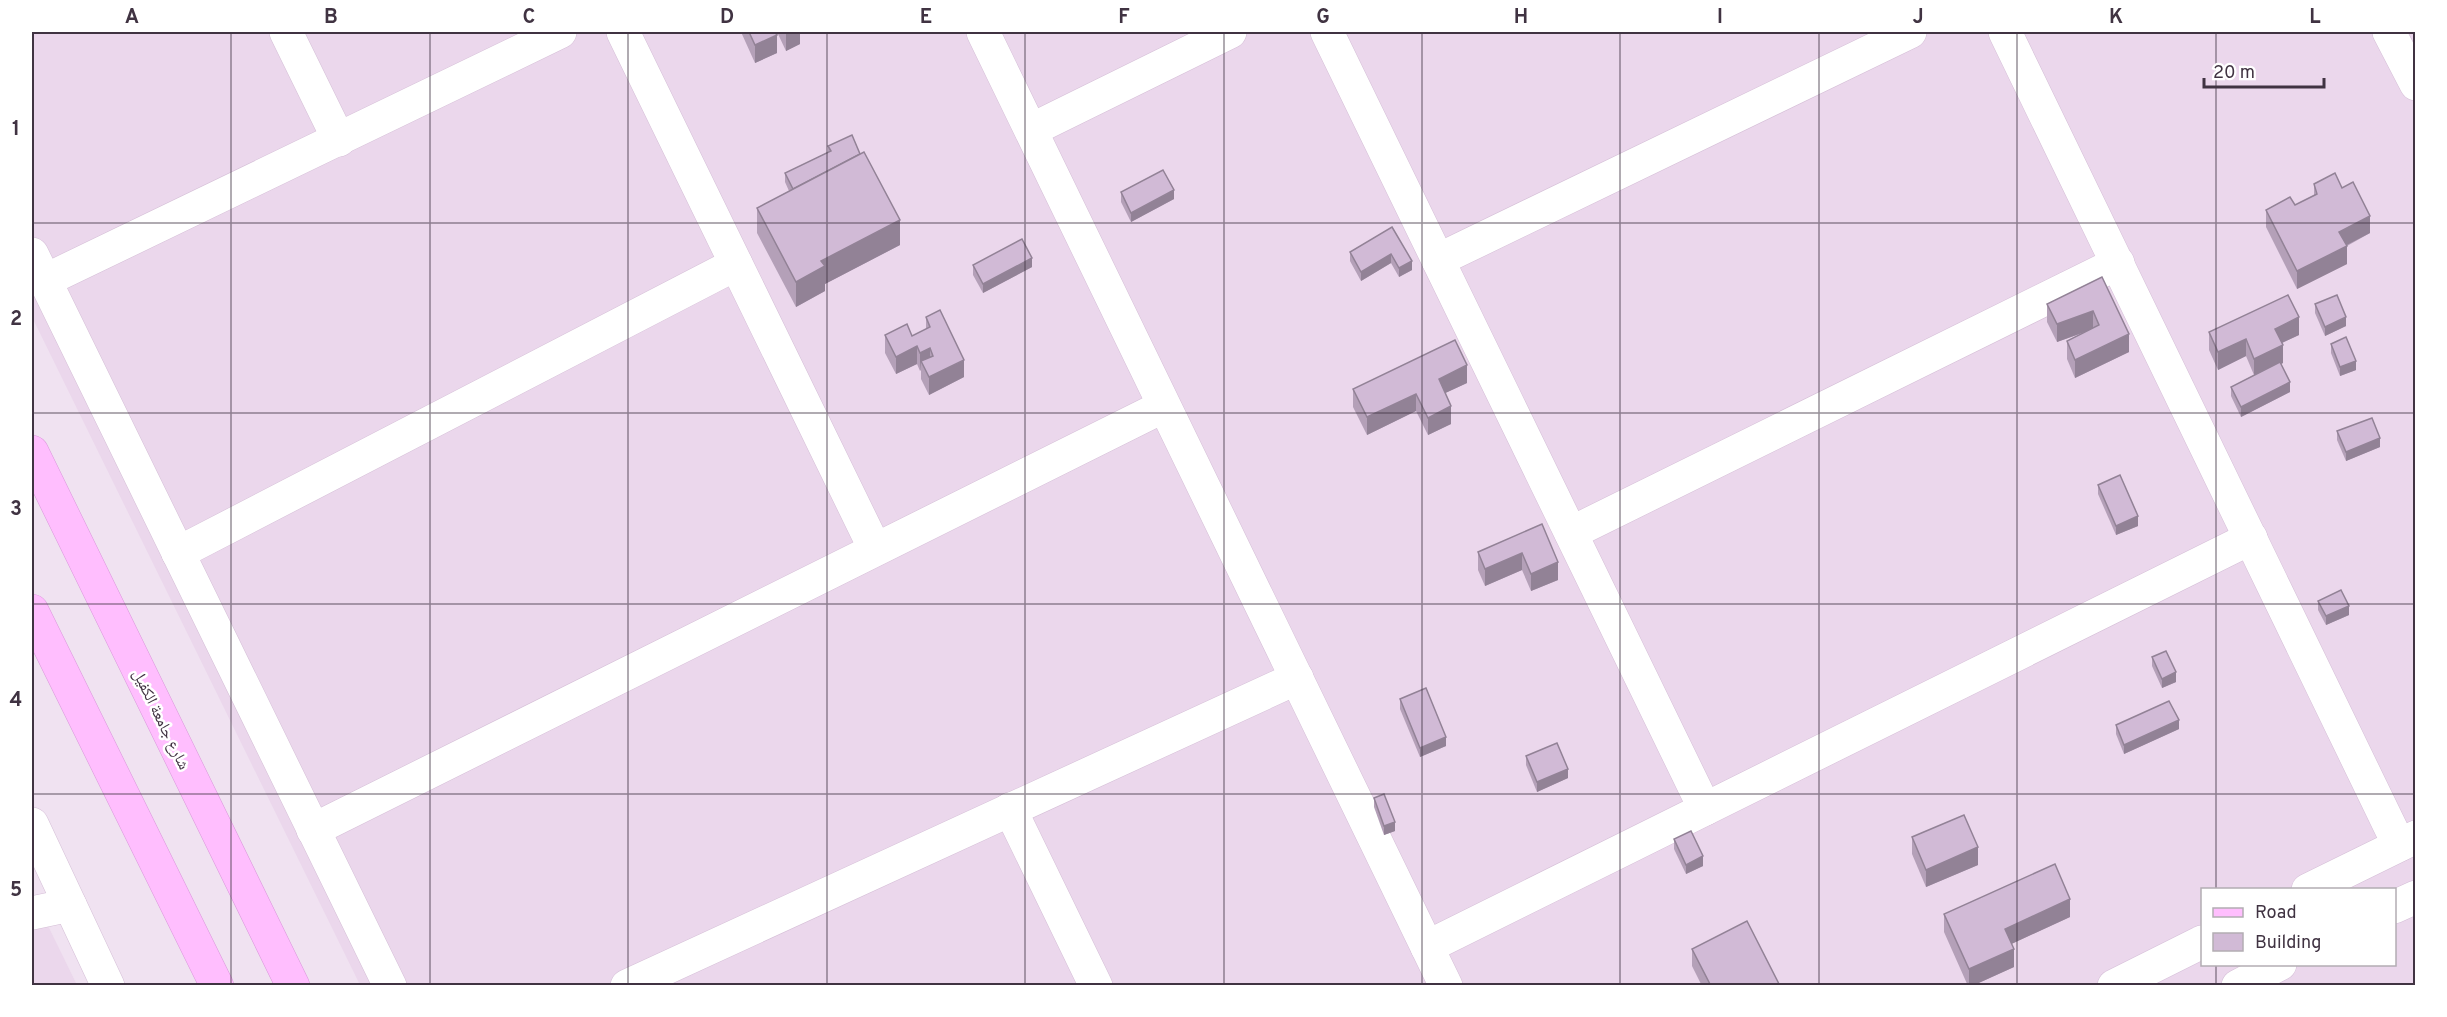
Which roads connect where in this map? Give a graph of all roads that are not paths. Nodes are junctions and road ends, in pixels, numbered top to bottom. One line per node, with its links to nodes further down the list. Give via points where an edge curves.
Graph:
1 (285, 32): 12 (street)
2 (560, 32): 12 (street)
3 (623, 32): 15 (street)
4 (983, 32): 11 (street)
5 (1230, 32): 11 (street)
6 (1327, 32): 13 (street)
7 (1910, 32): 13 (street)
8 (2005, 32): 14 (street)
9 (2390, 32): 10 (street)
10 (2415, 84)
11 (1031, 129): 17 (street)
12 (339, 141): 16 (street)
13 (1438, 260): 19 (street)
14 (2118, 263): 19 (street); 20 (street)
15 (736, 264): 21 (street); 22 (street)
16 (38, 267): 22 (street)
17 (1164, 406): 21 (street); 24 (street)
18 (32, 452): 40 (main road, شارع جامعة الكفيل)
19 (1571, 532): 25 (street)
20 (2251, 538): 25 (street); 29 (street)
21 (875, 549): 28 (street)
22 (178, 553): 28 (street)
23 (32, 611): 39 (main road)
24 (1297, 678): 26 (street); 36 (street)
25 (1705, 809): 36 (street)
26 (1010, 810): 42 (street); 43 (street)
27 (32, 824): 32 (street)
28 (314, 830): 41 (street)
29 (2407, 841): 30 (street)
30 (2312, 888)
31 (2415, 897): 33 (street)
32 (70, 905): 34 (street); 38 (street)
33 (2396, 906)
34 (32, 913)
35 (2201, 942): 45 (street)
36 (1427, 947): 44 (street)
37 (2276, 966): 46 (street)
38 (108, 986)
39 (217, 986)
40 (292, 986)
41 (390, 986)
42 (627, 986)
43 (1096, 986)
44 (1446, 986)
45 (2114, 986)
46 (2238, 986)

